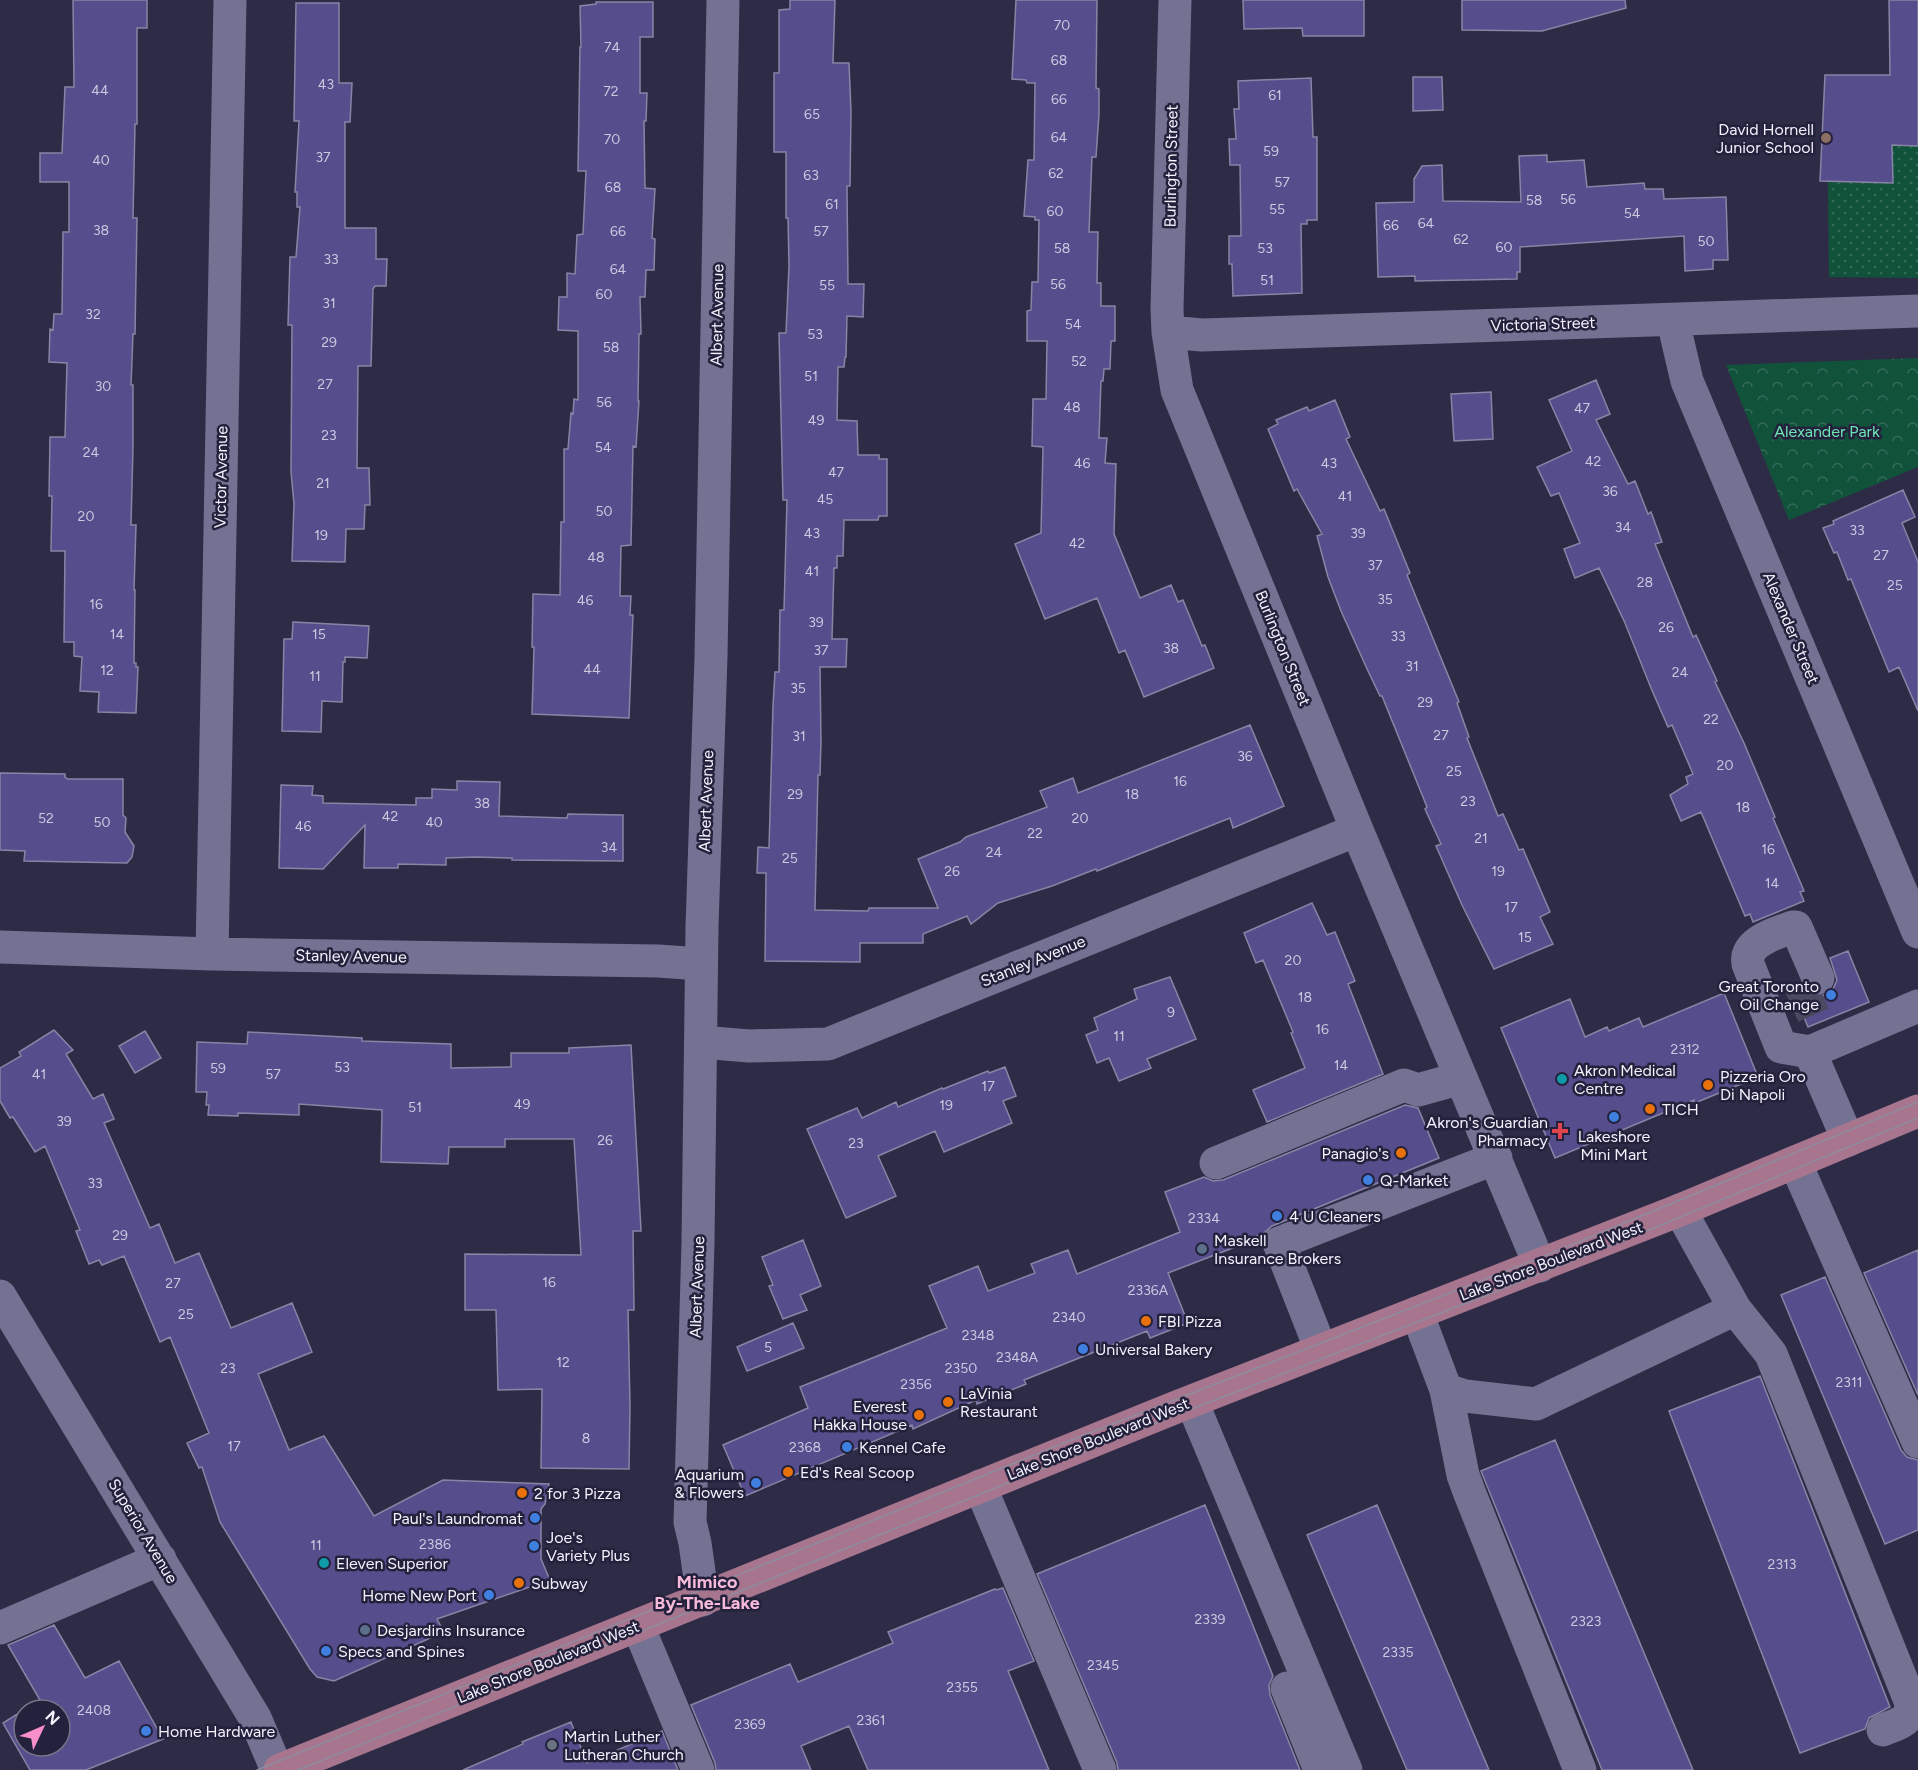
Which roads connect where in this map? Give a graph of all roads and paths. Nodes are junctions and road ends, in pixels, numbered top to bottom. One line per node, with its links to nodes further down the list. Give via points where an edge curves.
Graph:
1 (230, 0): 10 (street, Victor Avenue)
2 (723, 0): 11 (street, Albert Avenue, via 712,645)
3 (1175, 0): 6 (street, Burlington Street)
4 (1918, 311): 5 (street, Victoria Street)
5 (1673, 321): 6 (street, Victoria Street); 8 (street, Alexander Street, via 1688,381)
6 (1168, 333): 7 (street, Burlington Street, via 1177,390)
7 (1357, 830): 15 (street, Stanley Avenue, via 828,1044 749,1046); 16 (street, Burlington Street)
8 (1918, 932)
9 (0, 947): 10 (street, Stanley Avenue)
10 (212, 954): 11 (street, Stanley Avenue)
11 (701, 964): 15 (street, Albert Avenue)
12 (1809, 981): 14 (street, via 1796,927 1758,942 1748,953 1748,964 1781,1047)
13 (1918, 1006): 14 (street)
14 (1826, 1035): 18 (street)
15 (701, 1042): 33 (street, Albert Avenue, via 690,1522)
16 (1461, 1078): 19 (street, Burlington Street); 21 (street, via 1418,1090 1404,1085)
17 (1918, 1111): 18 (main road, Lake Shore Boulevard West)
18 (1848, 1140): 20 (main road, Lake Shore Boulevard West)
19 (1496, 1158): 23 (street, Burlington Street); 27 (street, via 1279,1244)
20 (1795, 1162): 22 (main road, Lake Shore Boulevard West); 30 (street)
21 (1216, 1164)
22 (1680, 1210): 23 (main road, Lake Shore Boulevard West); 25 (street)
23 (1540, 1266): 26 (main road, Lake Shore Boulevard West)
24 (0, 1296): 32 (street, Superior Avenue)
25 (1735, 1309): 28 (street, via 1536,1404 1464,1396); 36 (street, via 1771,1354 1911,1703 1906,1720)
26 (1417, 1313): 27 (main road, Lake Shore Boulevard West); 28 (street)
27 (1321, 1350): 29 (main road, Lake Shore Boulevard West)
28 (1446, 1390): 43 (street, via 1470,1494)
29 (1183, 1405): 31 (main road, Lake Shore Boulevard West); 41 (street); 42 (street)
30 (1918, 1442)
31 (971, 1489): 33 (main road, Lake Shore Boulevard West); 39 (street); 40 (street)
32 (160, 1558): 35 (street); 37 (street, Superior Avenue, via 255,1718)
33 (703, 1600): 34 (main road, Lake Shore Boulevard West)
34 (638, 1626): 37 (main road, Lake Shore Boulevard West); 38 (street)
35 (0, 1628)
36 (1883, 1730)
37 (278, 1770)
38 (698, 1770)
39 (1078, 1770)
40 (1100, 1770)
41 (1320, 1770)
42 (1346, 1770)
43 (1580, 1770)

